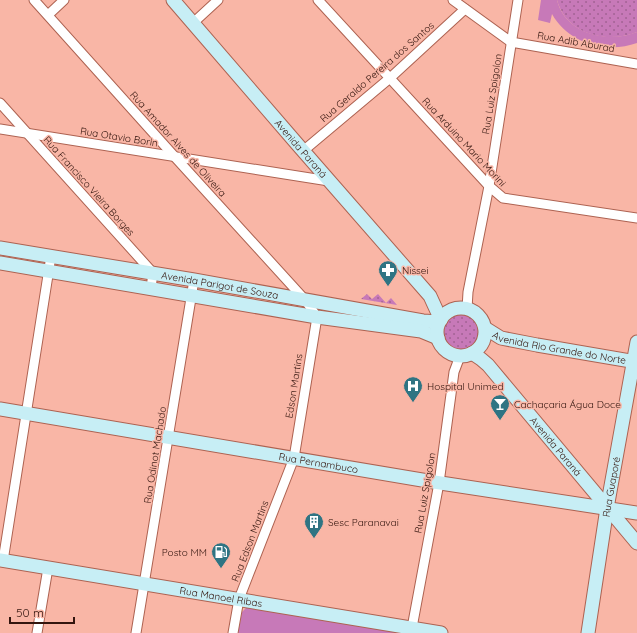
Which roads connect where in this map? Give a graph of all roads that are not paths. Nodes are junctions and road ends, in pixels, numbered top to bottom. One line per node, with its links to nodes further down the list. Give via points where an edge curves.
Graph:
1 (34, 0): 9 (street, Rua Amador Alves de Oliveira)
2 (64, 0): 9 (street)
3 (174, 0): 10 (street, Avenida Paraná)
4 (218, 0): 10 (street)
5 (318, 0): 13 (street, Rua Arduino Mario Morini)
6 (453, 0): 8 (street)
7 (518, 0): 11 (street, Rua Luiz Spigolon)
8 (465, 9): 11 (street); 13 (street, Rua Geraldo Pereira dos Santos)
9 (48, 15): 18 (street, Rua Amador Alves de Oliveira)
10 (193, 22): 17 (street, Avenida Paraná)
11 (511, 42): 12 (street, Rua Adib Aburad); 20 (street, Rua Luiz Spigolon)
12 (637, 64)
13 (390, 78): 17 (street, Rua Geraldo Pereira dos Santos); 20 (street, Rua Arduino Mario Morini)
14 (0, 103): 16 (street, Rua Francisco Vieira Borges)
15 (0, 129): 16 (street, Rua Otavio Borin)
16 (27, 134): 18 (street, Rua Otavio Borin); 26 (street, Rua Francisco Vieira Borges)
17 (303, 151): 19 (street, Avenida Paraná)
18 (174, 156): 19 (street, Rua Otavio Borin); 31 (street, Rua Amador Alves de Oliveira)
19 (329, 181): 30 (street, Avenida Paraná)
20 (489, 186): 21 (street, Rua Arduino Mario Morini, via 503,198); 32 (street, Rua Luiz Spigolon, via 468,292)
21 (637, 218)
22 (0, 248): 23 (street, Avenida Parigot de Souza)
23 (51, 256): 25 (street); 26 (street, Avenida Parigot de Souza)
24 (0, 263): 25 (street, Avenida Parigot de Souza)
25 (49, 271): 28 (street, Avenida Parigot de Souza); 41 (street)
26 (153, 274): 27 (street, Avenida Parigot de Souza); 28 (street)
27 (194, 280): 29 (street, Rua Odinot Machado); 31 (street, Avenida Parigot de Souza)
28 (151, 288): 29 (street, Avenida Parigot de Souza)
29 (192, 295): 33 (street, Avenida Parigot de Souza); 42 (street, Rua Odinot Machado)
30 (430, 296): 32 (street, Avenida Paraná); 34 (street, Avenida Paraná)
31 (306, 301): 33 (street, Rua Amador Alves de Oliveira); 34 (street, Avenida Parigot de Souza, via 423,321)
32 (461, 309): 34 (street, via 446,314); 35 (street, via 479,317)
33 (317, 317): 36 (street, Avenida Parigot de Souza, via 422,331); 43 (street, Edson Martins)
34 (440, 321): 36 (street, via 437,329)
35 (484, 328): 38 (street, via 483,341 478,348); 39 (street, Avenida Rio Grande do Norte, via 501,338)
36 (438, 338): 38 (street, via 444,349 452,354)
37 (637, 342): 39 (street, Rua Guaporé)
38 (466, 354): 44 (street, Rua Luiz Spigolon, via 454,372); 45 (street, Avenida Paraná, via 481,359 488,365)
39 (635, 362): 45 (street, Rua Guaporé)
40 (0, 409): 41 (street, Rua Pernambuco)
41 (26, 413): 42 (street, Rua Pernambuco); 48 (street)
42 (169, 437): 43 (street, Rua Pernambuco); 50 (street, Rua Odinot Machado)
43 (294, 458): 44 (street, Rua Pernambuco); 51 (street, Rua Edson Martins)
44 (439, 482): 45 (street, Rua Pernambuco); 52 (street, Rua Luiz Spigolon)
45 (607, 508): 46 (street, Rua Pernambuco); 47 (street, Avenida Paraná); 57 (street, Rua Guaporé)
46 (637, 513)
47 (637, 543)
48 (1, 560): 49 (street, Rua Manoel Ribas)
49 (48, 568): 50 (street, Rua Manoel Ribas); 53 (street)
50 (144, 583): 51 (street, Rua Manoel Ribas); 54 (street, Rua Odinot Machado)
51 (239, 599): 52 (street, Rua Manoel Ribas); 55 (street, Rua Edson Martins)
52 (411, 630): 56 (street, Rua Manoel Ribas)
53 (37, 633)
54 (136, 633)
55 (233, 633)
56 (441, 633)
57 (588, 633)

